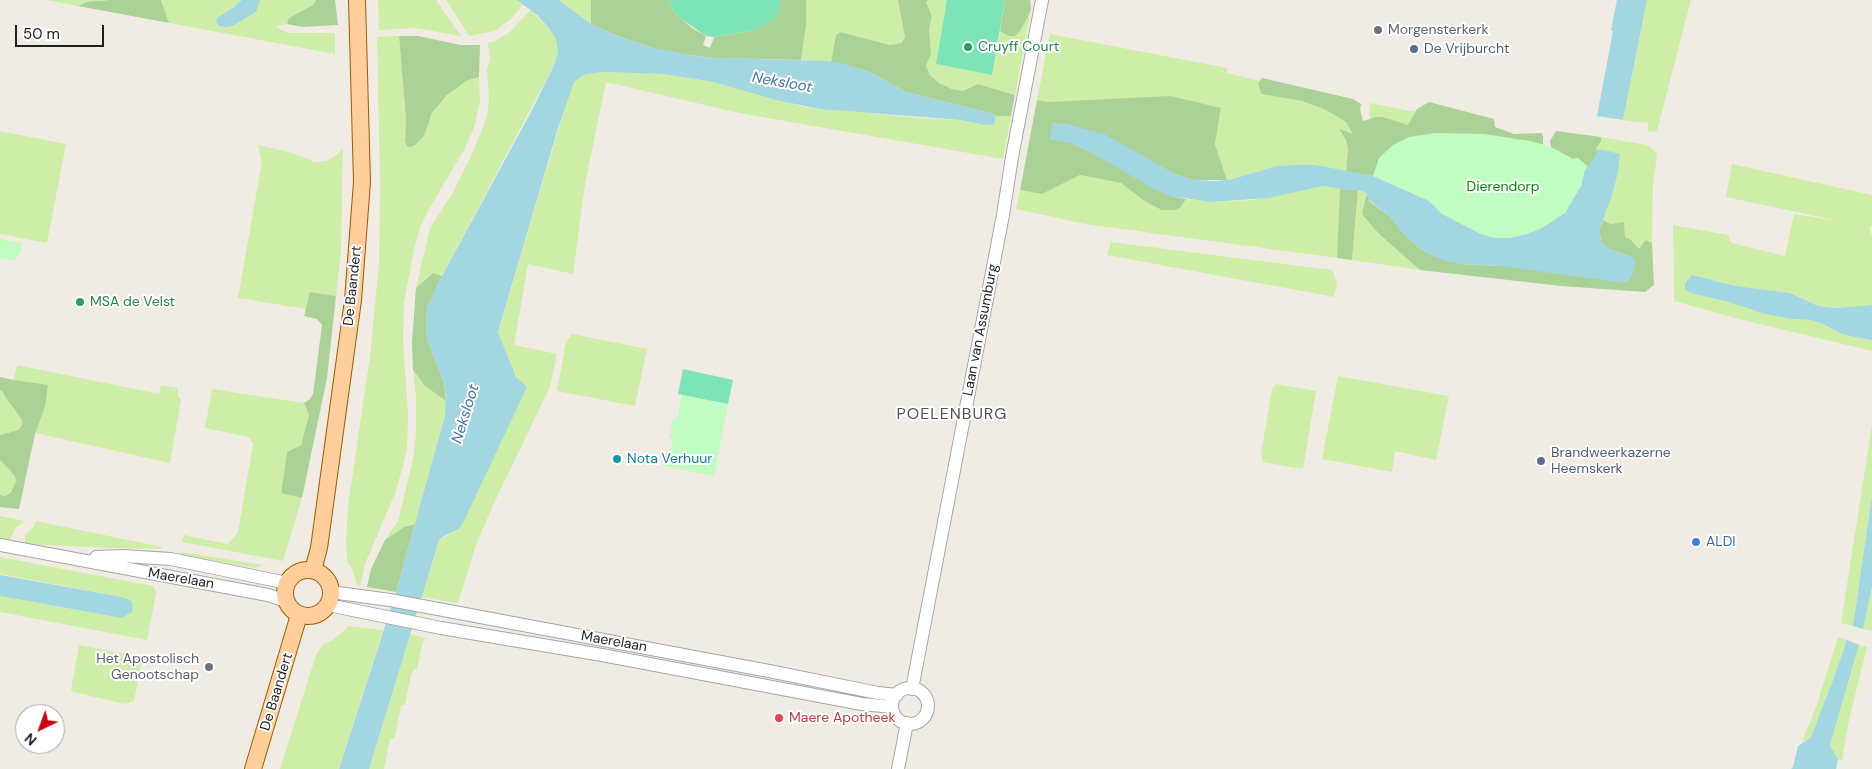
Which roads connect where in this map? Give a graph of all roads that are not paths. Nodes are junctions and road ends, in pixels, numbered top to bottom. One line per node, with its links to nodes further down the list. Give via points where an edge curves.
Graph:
1 (357, 0): 5 (main road, De Baandert, via 362,182 353,300 319,548)
2 (1042, 0): 10 (street, Laan van Assumburg)
3 (0, 545): 4 (street, Maerelaan)
4 (76, 558): 6 (street, Maerelaan, via 123,556 172,560); 8 (street, Maerelaan)
5 (313, 570): 6 (main road, via 298,571); 7 (main road, via 327,581)
6 (286, 583): 8 (main road)
7 (329, 599): 9 (main road, via 323,612 316,616); 11 (street, Maerelaan, via 390,600); 12 (street, Maerelaan, via 381,616 416,623)
8 (286, 601): 9 (main road)
9 (299, 615): 14 (main road, De Baandert)
10 (912, 689): 11 (street); 13 (street, via 926,698 927,711 921,720)
11 (896, 695): 12 (street)
12 (892, 707): 13 (street, via 897,718)
13 (907, 723): 15 (street)
14 (253, 769)
15 (898, 769)

